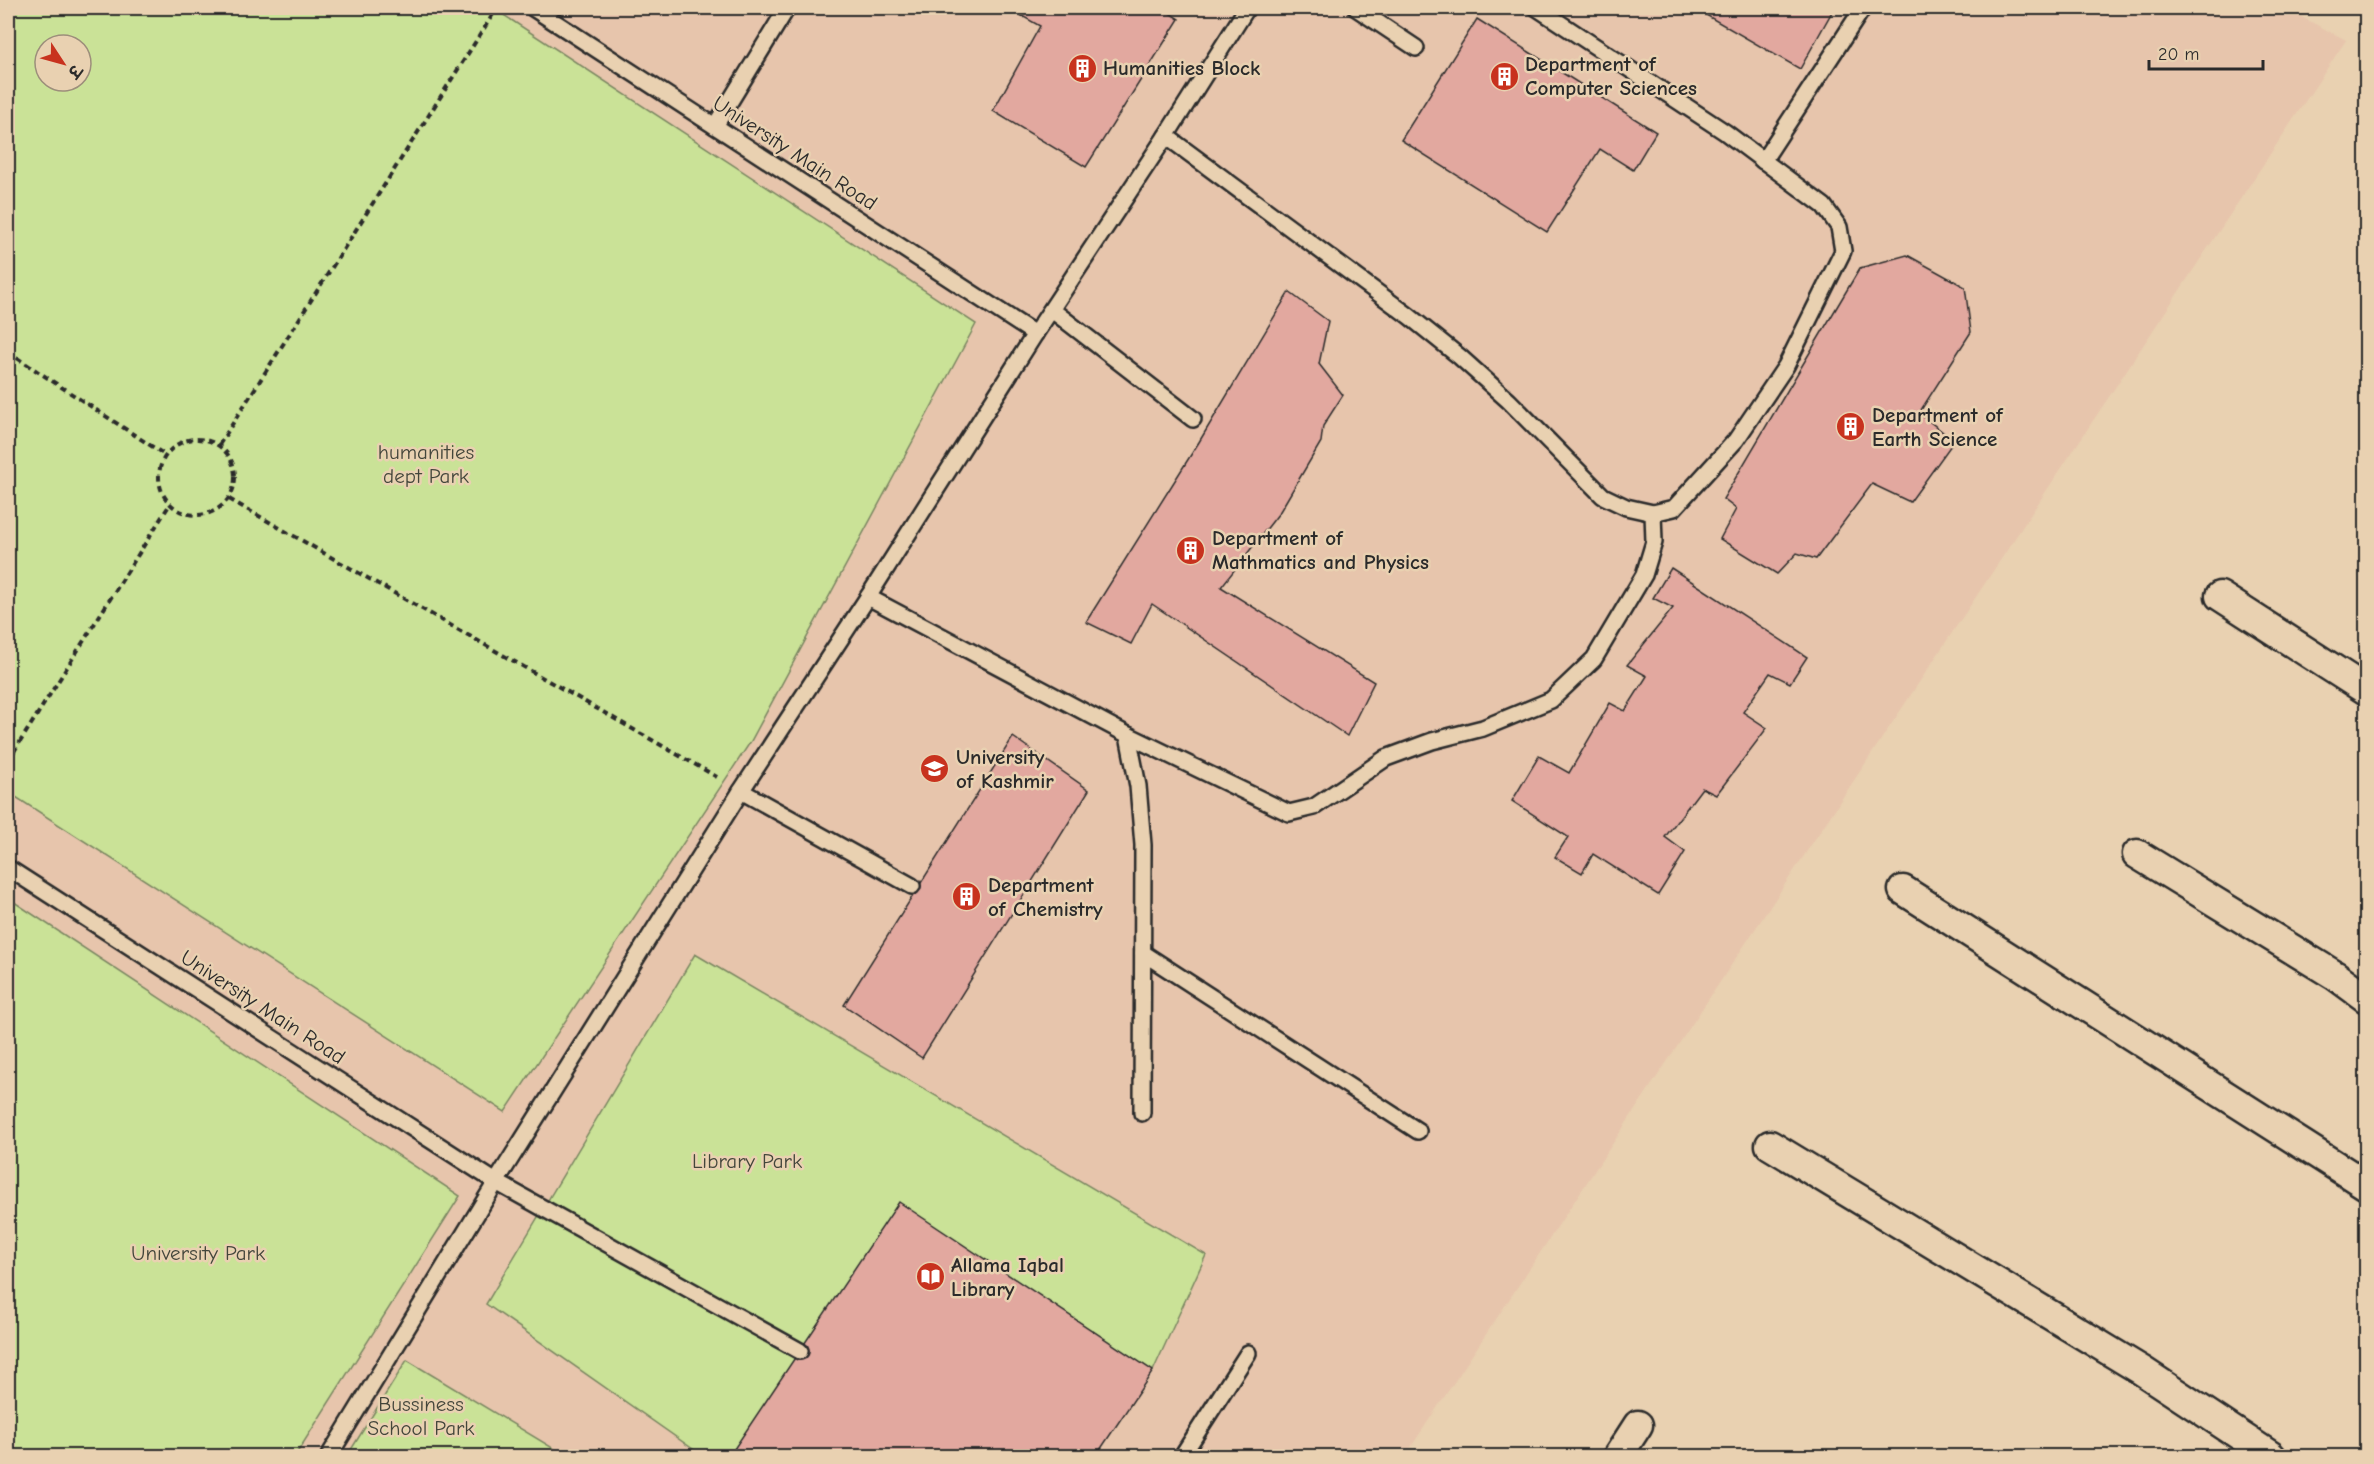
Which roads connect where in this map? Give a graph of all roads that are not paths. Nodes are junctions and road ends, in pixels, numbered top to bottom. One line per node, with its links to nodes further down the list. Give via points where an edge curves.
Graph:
1 (533, 8): 8 (lane, University Main Road)
2 (787, 8): 8 (lane)
3 (1246, 8): 9 (lane)
4 (1356, 8): 7 (lane)
5 (1537, 8): 10 (lane)
6 (1863, 8): 10 (lane)
7 (1416, 48)
8 (715, 126): 12 (lane, University Main Road)
9 (1166, 136): 11 (lane); 14 (lane, via 1460,357 1603,496 1626,507)
10 (1763, 161): 14 (lane, via 1824,206 1839,227 1843,251 1786,366 1736,440 1674,508)
11 (1052, 310): 12 (lane); 13 (lane)
12 (1035, 334): 16 (lane)
13 (1193, 419)
14 (1653, 513): 18 (lane, via 1654,542 1644,575 1594,659 1551,700 1483,728 1386,758 1314,807 1289,813)
15 (2220, 596): 17 (street)
16 (868, 597): 18 (lane); 19 (lane)
17 (2367, 690)
18 (1128, 735): 24 (lane, via 1138,786 1143,845)
19 (741, 791): 22 (lane); 29 (lane)
20 (2137, 854): 25 (street)
21 (8, 868): 29 (lane, University Main Road)
22 (912, 886)
23 (1903, 890): 30 (street)
24 (1143, 952): 26 (lane); 27 (lane)
25 (2367, 998)
26 (1142, 1113)
27 (1418, 1131)
28 (1770, 1145): 37 (street, via 2142,1370)
29 (496, 1182): 31 (lane, University Main Road); 34 (lane)
30 (2367, 1185)
31 (800, 1351)
32 (1248, 1353): 35 (lane)
33 (1638, 1425): 36 (street)
34 (328, 1456)
35 (1182, 1456)
36 (1618, 1456)
37 (2271, 1456)

